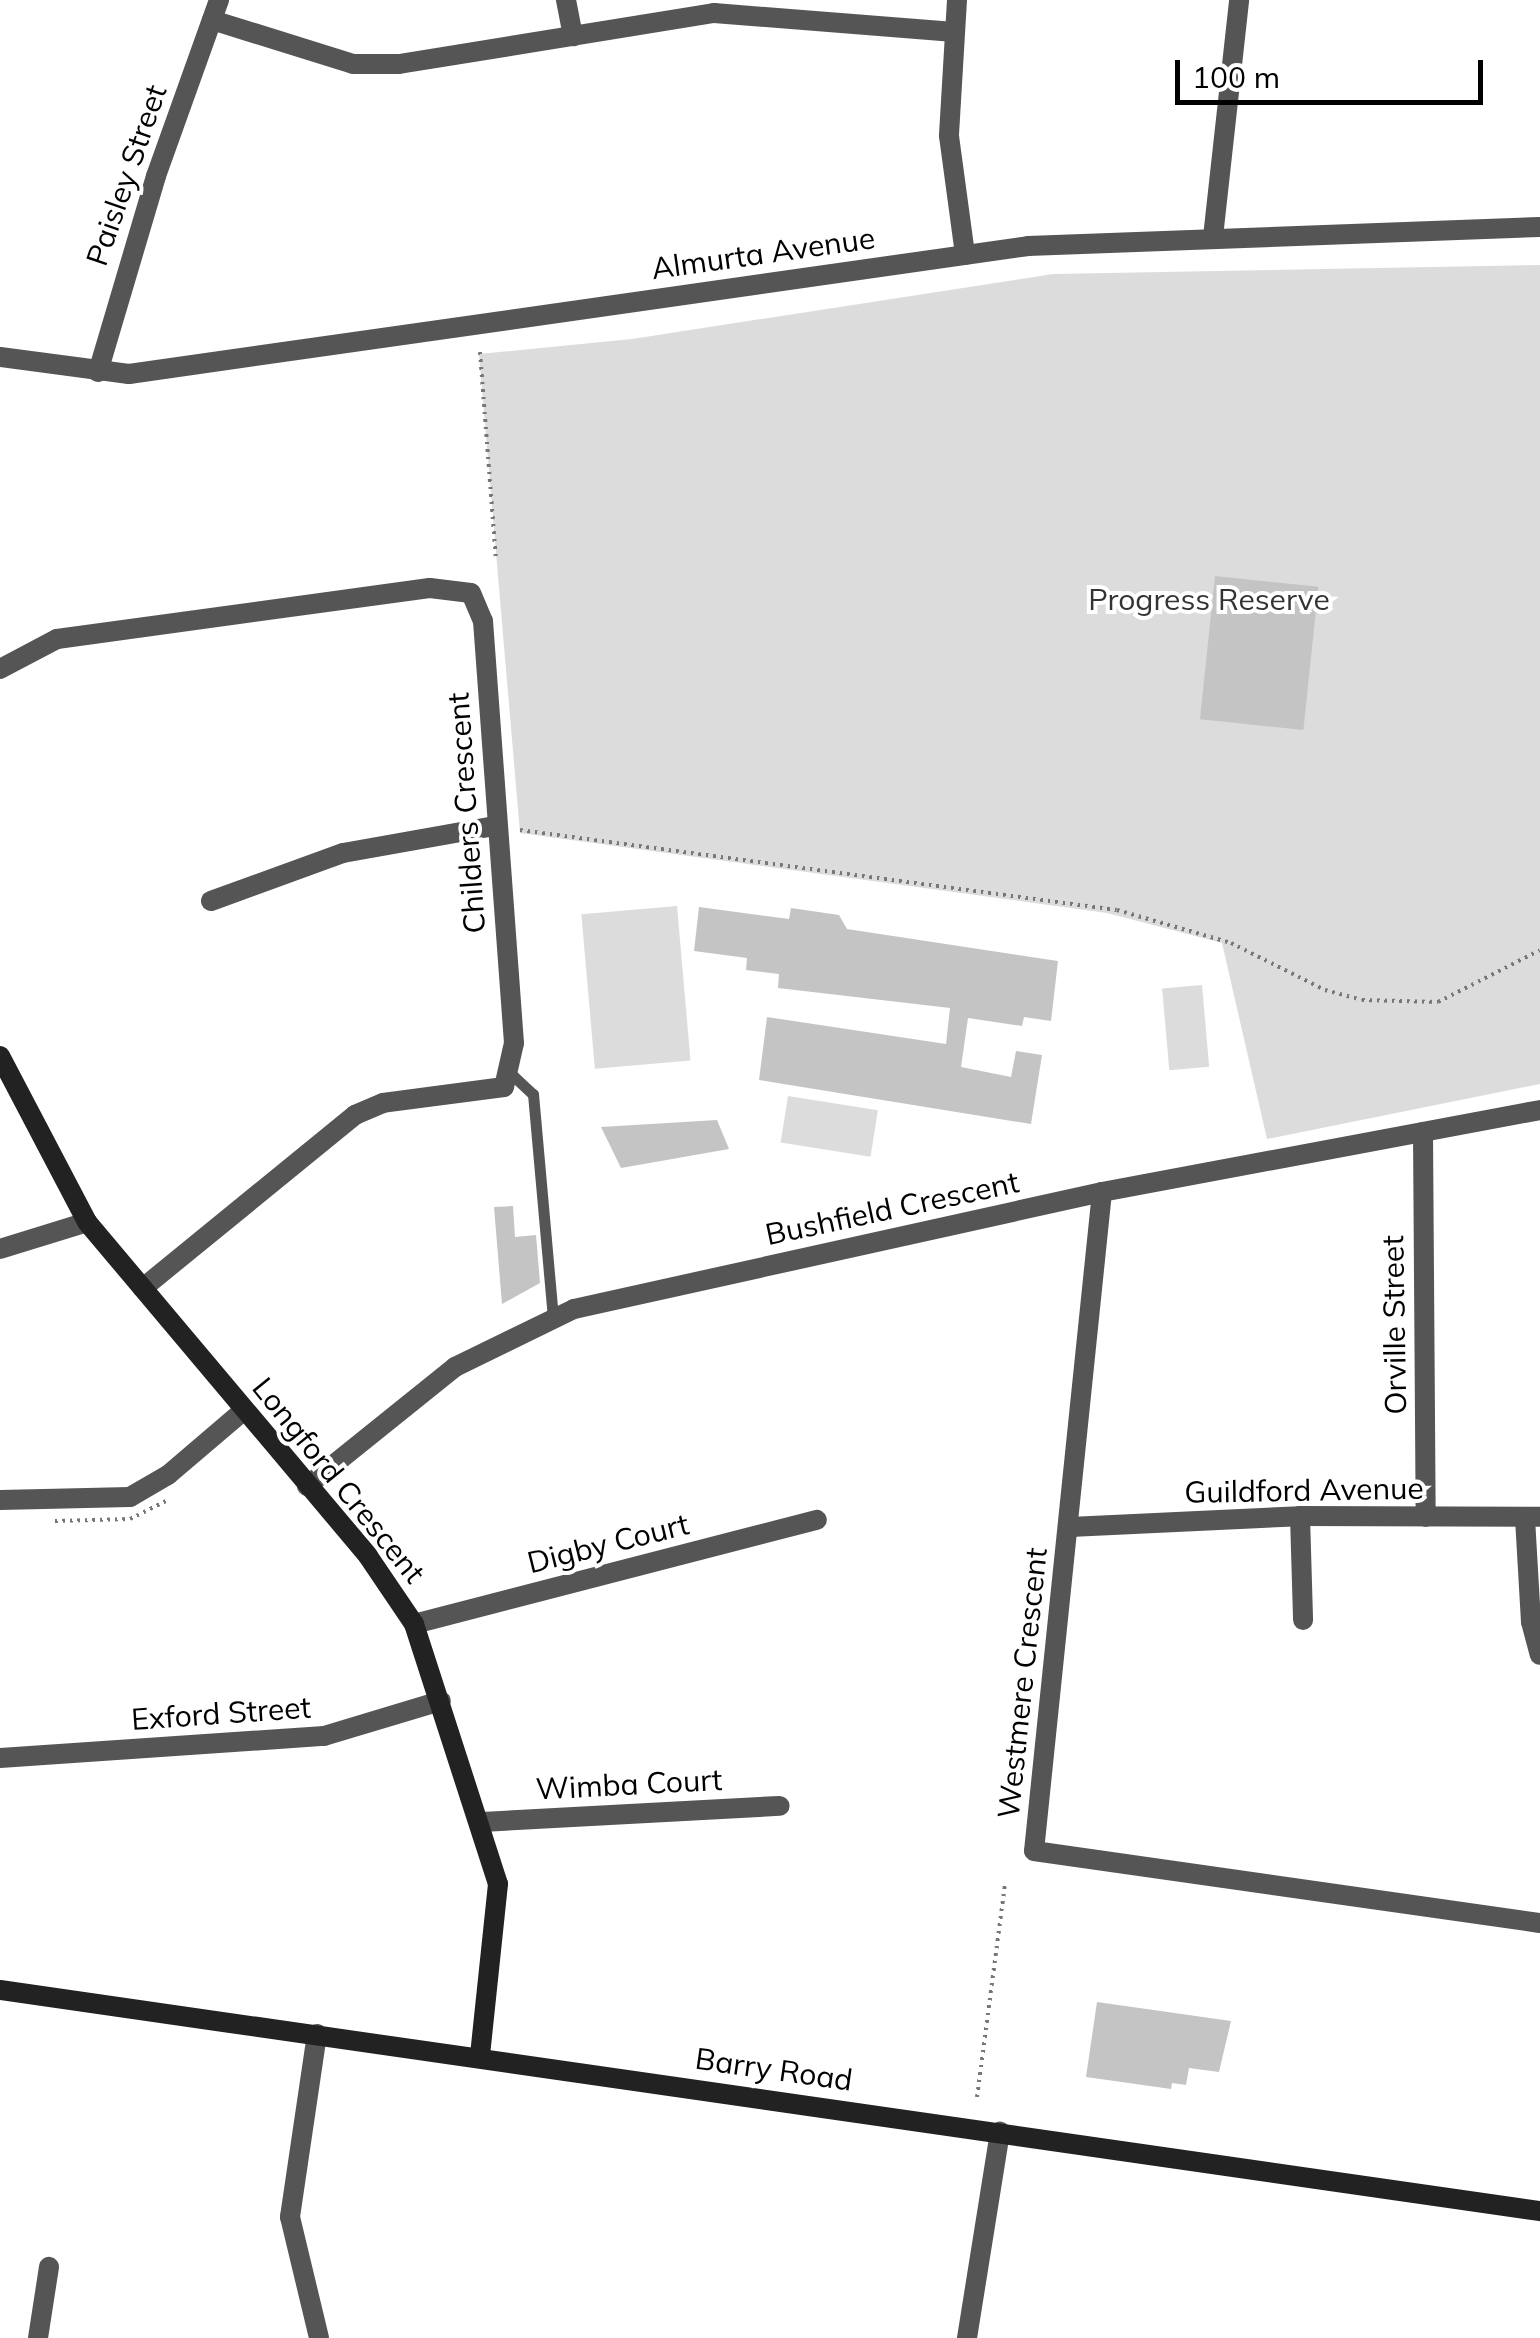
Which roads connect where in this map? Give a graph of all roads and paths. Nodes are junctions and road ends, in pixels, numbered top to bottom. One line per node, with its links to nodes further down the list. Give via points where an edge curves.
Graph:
1 (566, 0): 6 (street)
2 (957, 0): 5 (street)
3 (1239, 0): 8 (street)
4 (215, 10): 6 (street, via 353,64 399,64); 12 (street, Paisley Street, via 132,250)
5 (954, 32): 6 (street, via 714,13); 9 (street, via 949,136)
6 (573, 36)
7 (1540, 227): 8 (street, Almurta Avenue)
8 (1214, 238): 9 (street, Almurta Avenue)
9 (965, 255): 12 (street, Almurta Avenue, via 161,370)
10 (480, 352): 13 (path)
11 (0, 358): 12 (street, Almurta Avenue)
12 (98, 372)
13 (496, 560)
14 (0, 669): 15 (street, Childers Crescent, via 57,640 430,588 472,593 483,620)
15 (495, 826): 16 (street, via 344,853); 17 (path, via 1117,910 1231,943 1325,990 1362,1000 1438,1002); 19 (street, Childers Crescent, via 514,1043)
16 (211, 901)
17 (1540, 950)
18 (0, 1056): 23 (main road, Longford Crescent)
19 (508, 1072): 25 (street, via 504,1087 383,1103 355,1115); 26 (lane, via 533,1094)
20 (1540, 1110): 21 (street, Bushfield Crescent)
21 (1422, 1132): 22 (street, Bushfield Crescent); 31 (street, Orville Street)
22 (1102, 1192): 26 (street, Bushfield Crescent); 34 (street, Westmere Crescent)
23 (87, 1222): 24 (street); 25 (main road, Longford Crescent)
24 (0, 1249)
25 (143, 1288): 27 (main road, Longford Crescent)
26 (552, 1319): 28 (street, Bushfield Crescent, via 455,1367)
27 (244, 1410): 28 (main road, Longford Crescent); 29 (street, via 168,1475 130,1496)
28 (307, 1486): 36 (main road, Longford Crescent)
29 (0, 1500)
30 (1300, 1516): 31 (street, Guildford Avenue); 34 (street, Guildford Avenue); 35 (street)
31 (1426, 1517): 32 (street, Guildford Avenue)
32 (1533, 1518): 37 (street, via 1530,1622)
33 (817, 1520): 36 (street, Digby Court)
34 (1070, 1526): 43 (street, Westmere Crescent, via 1034,1852)
35 (1303, 1620)
36 (414, 1624): 38 (main road, Longford Crescent)
37 (1540, 1655)
38 (441, 1701): 39 (street, Exford Street, via 324,1736); 41 (main road, Longford Crescent)
39 (0, 1758)
40 (780, 1806): 41 (street, Wimba Court)
41 (482, 1822): 46 (main road, Longford Crescent, via 500,1899)
42 (1005, 1884): 47 (path)
43 (1540, 1923)
44 (0, 1990): 45 (main road, Barry Road)
45 (318, 2034): 46 (main road, Barry Road); 52 (street, via 290,2216)
46 (480, 2056): 48 (main road, Barry Road)
47 (978, 2097)
48 (1000, 2132): 49 (main road, Barry Road); 53 (street)
49 (1540, 2211)
50 (49, 2267): 51 (street)
51 (38, 2338)
52 (318, 2338)
53 (967, 2338)

